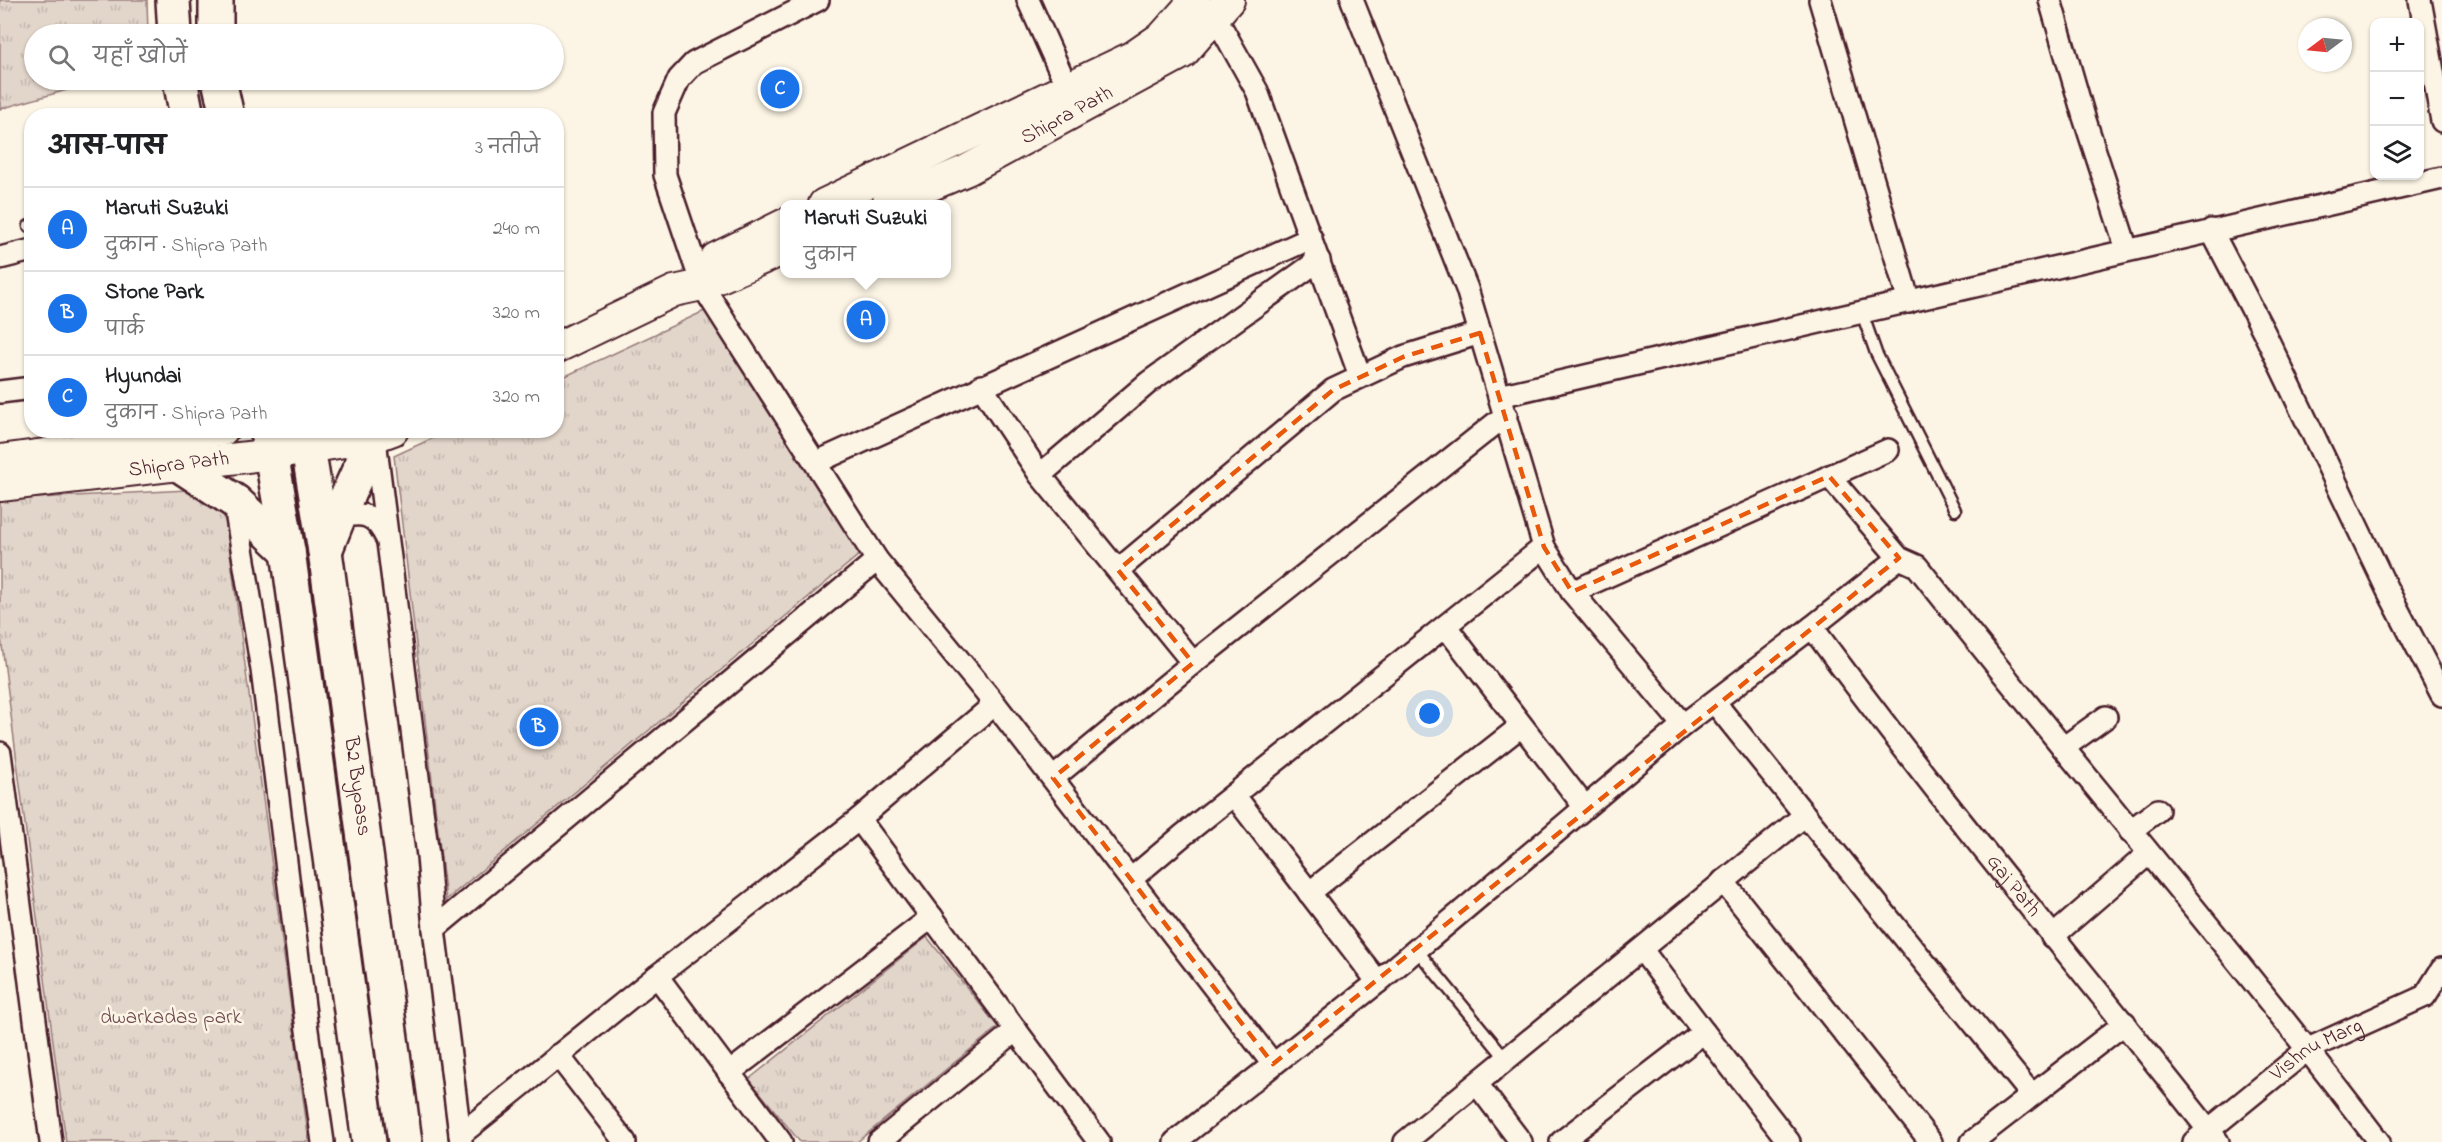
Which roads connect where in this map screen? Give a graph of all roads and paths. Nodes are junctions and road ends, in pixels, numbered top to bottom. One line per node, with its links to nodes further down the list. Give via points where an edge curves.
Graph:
1 (173, 0): 10 (main road)
2 (216, 0): 11 (main road)
3 (818, 0): 29 (street, via 694,63 679,79 664,113 664,175)
4 (1028, 0): 14 (street)
5 (1352, 0): 32 (street, via 1467,289)
6 (1820, 0): 30 (street)
7 (2050, 0): 24 (street)
8 (2420, 0): 17 (street)
9 (1213, 5): 14 (street, Shipra Path, via 1183,53); 23 (street, via 1257,91)
10 (174, 24)
11 (216, 24)
12 (182, 90): 15 (main road)
13 (221, 90): 16 (main road)
14 (1072, 98): 19 (street); 20 (street, Shipra Path, via 967,170)
15 (185, 108)
16 (225, 108)
17 (2442, 121)
18 (2442, 178): 22 (street)
19 (833, 200)
20 (896, 200)
21 (780, 227): 29 (street)
22 (2211, 230): 24 (street); 66 (street)
23 (1311, 238): 28 (street); 35 (street)
24 (2127, 250): 30 (street)
25 (780, 251): 29 (street)
26 (24, 252): 27 (street)
27 (0, 258)
28 (1319, 260): 34 (street); 49 (street, via 1149,382)
29 (691, 281): 33 (street); 48 (street)
30 (1909, 302): 31 (street)
31 (1862, 313): 38 (street); 53 (lane, via 1876,353)
32 (1480, 333): 34 (street, via 1403,357); 38 (street)
33 (564, 344)
34 (1360, 376): 61 (street, via 1333,390)
35 (981, 386): 48 (street); 49 (street)
36 (24, 389): 37 (street)
37 (0, 392)
38 (1502, 406): 56 (street); 65 (street)
39 (196, 438): 45 (street)
40 (322, 438): 43 (street, Shipra Path)
41 (382, 438): 54 (main road)
42 (384, 438): 55 (street)
43 (307, 439): 44 (street, Shipra Path); 58 (main road, B2 Bypass)
44 (269, 442): 45 (street, Shipra Path); 57 (main road, B2 Bypass)
45 (175, 444): 47 (street); 51 (street, Shipra Path); 52 (main road)
46 (1888, 450): 50 (street)
47 (0, 460)
48 (817, 462): 60 (street)
49 (1040, 475): 61 (street)
50 (1829, 476): 59 (street); 62 (street)
51 (0, 486)
52 (236, 502): 57 (main road); 107 (street, via 264,682)
53 (1955, 510)
54 (338, 518): 55 (street, via 362,514 372,518); 58 (main road)
55 (387, 540): 87 (street)
56 (1544, 547): 62 (street); 63 (street)
57 (288, 550): 108 (main road, B2 Bypass)
58 (325, 552): 109 (main road, B2 Bypass)
59 (1899, 558): 64 (street); 72 (street, via 1917,566)
60 (877, 560): 68 (street); 87 (street)
61 (1118, 570): 65 (street)
62 (1572, 592): 70 (street)
63 (1446, 627): 71 (street); 75 (street)
64 (1812, 627): 67 (street); 88 (street, Gaj Path)
65 (1193, 663): 74 (street)
66 (2442, 695)
67 (1714, 703): 70 (street); 78 (street)
68 (995, 704): 74 (street); 79 (street)
69 (2106, 717): 72 (street)
70 (1683, 725): 76 (street)
71 (1521, 726): 76 (street); 85 (street)
72 (2063, 748): 80 (street)
73 (0, 753): 84 (street)
74 (1053, 778): 82 (street)
75 (1234, 795): 82 (street); 85 (street)
76 (1584, 806): 89 (street)
77 (2158, 810): 80 (street)
78 (1805, 815): 83 (street); 103 (street)
79 (859, 819): 86 (street); 92 (street)
80 (2130, 831): 81 (street)
81 (2148, 854): 88 (street); 97 (street)
82 (1131, 879): 100 (street)
83 (1723, 881): 90 (street); 119 (street)
84 (8, 891): 106 (street)
85 (1309, 893): 93 (street)
86 (932, 917): 95 (street); 101 (street)
87 (434, 929): 104 (street)
88 (2052, 937): 94 (street, Gaj Path)
89 (1416, 949): 93 (street); 99 (lane)
90 (1642, 950): 96 (street); 99 (street)
91 (2442, 969): 97 (street, Vishnu Marg, via 2425,996)
92 (657, 976): 98 (street); 101 (street)
93 (1378, 982): 100 (street)
94 (2125, 1023): 103 (street); 105 (street, Gaj Path)
95 (1016, 1030): 112 (street); 113 (street)
96 (1704, 1032): 117 (street); 118 (street)
97 (2308, 1049): 105 (street, Vishnu Marg); 121 (street)
98 (558, 1055): 104 (street); 110 (street)
99 (1507, 1060): 102 (street)
100 (1273, 1064): 114 (street)
101 (729, 1073): 111 (street)
102 (1477, 1084): 115 (street); 116 (street)
103 (2031, 1094): 120 (street)
104 (460, 1138)
105 (2207, 1138)
106 (51, 1142)
107 (323, 1142)
108 (369, 1142)
109 (405, 1142)
110 (625, 1142)
111 (781, 1142)
112 (879, 1142)
113 (1099, 1142)
114 (1175, 1142)
115 (1405, 1142)
116 (1521, 1142)
117 (1561, 1142)
118 (1789, 1142)
119 (1931, 1142)
120 (1972, 1142)
121 (2379, 1142)

